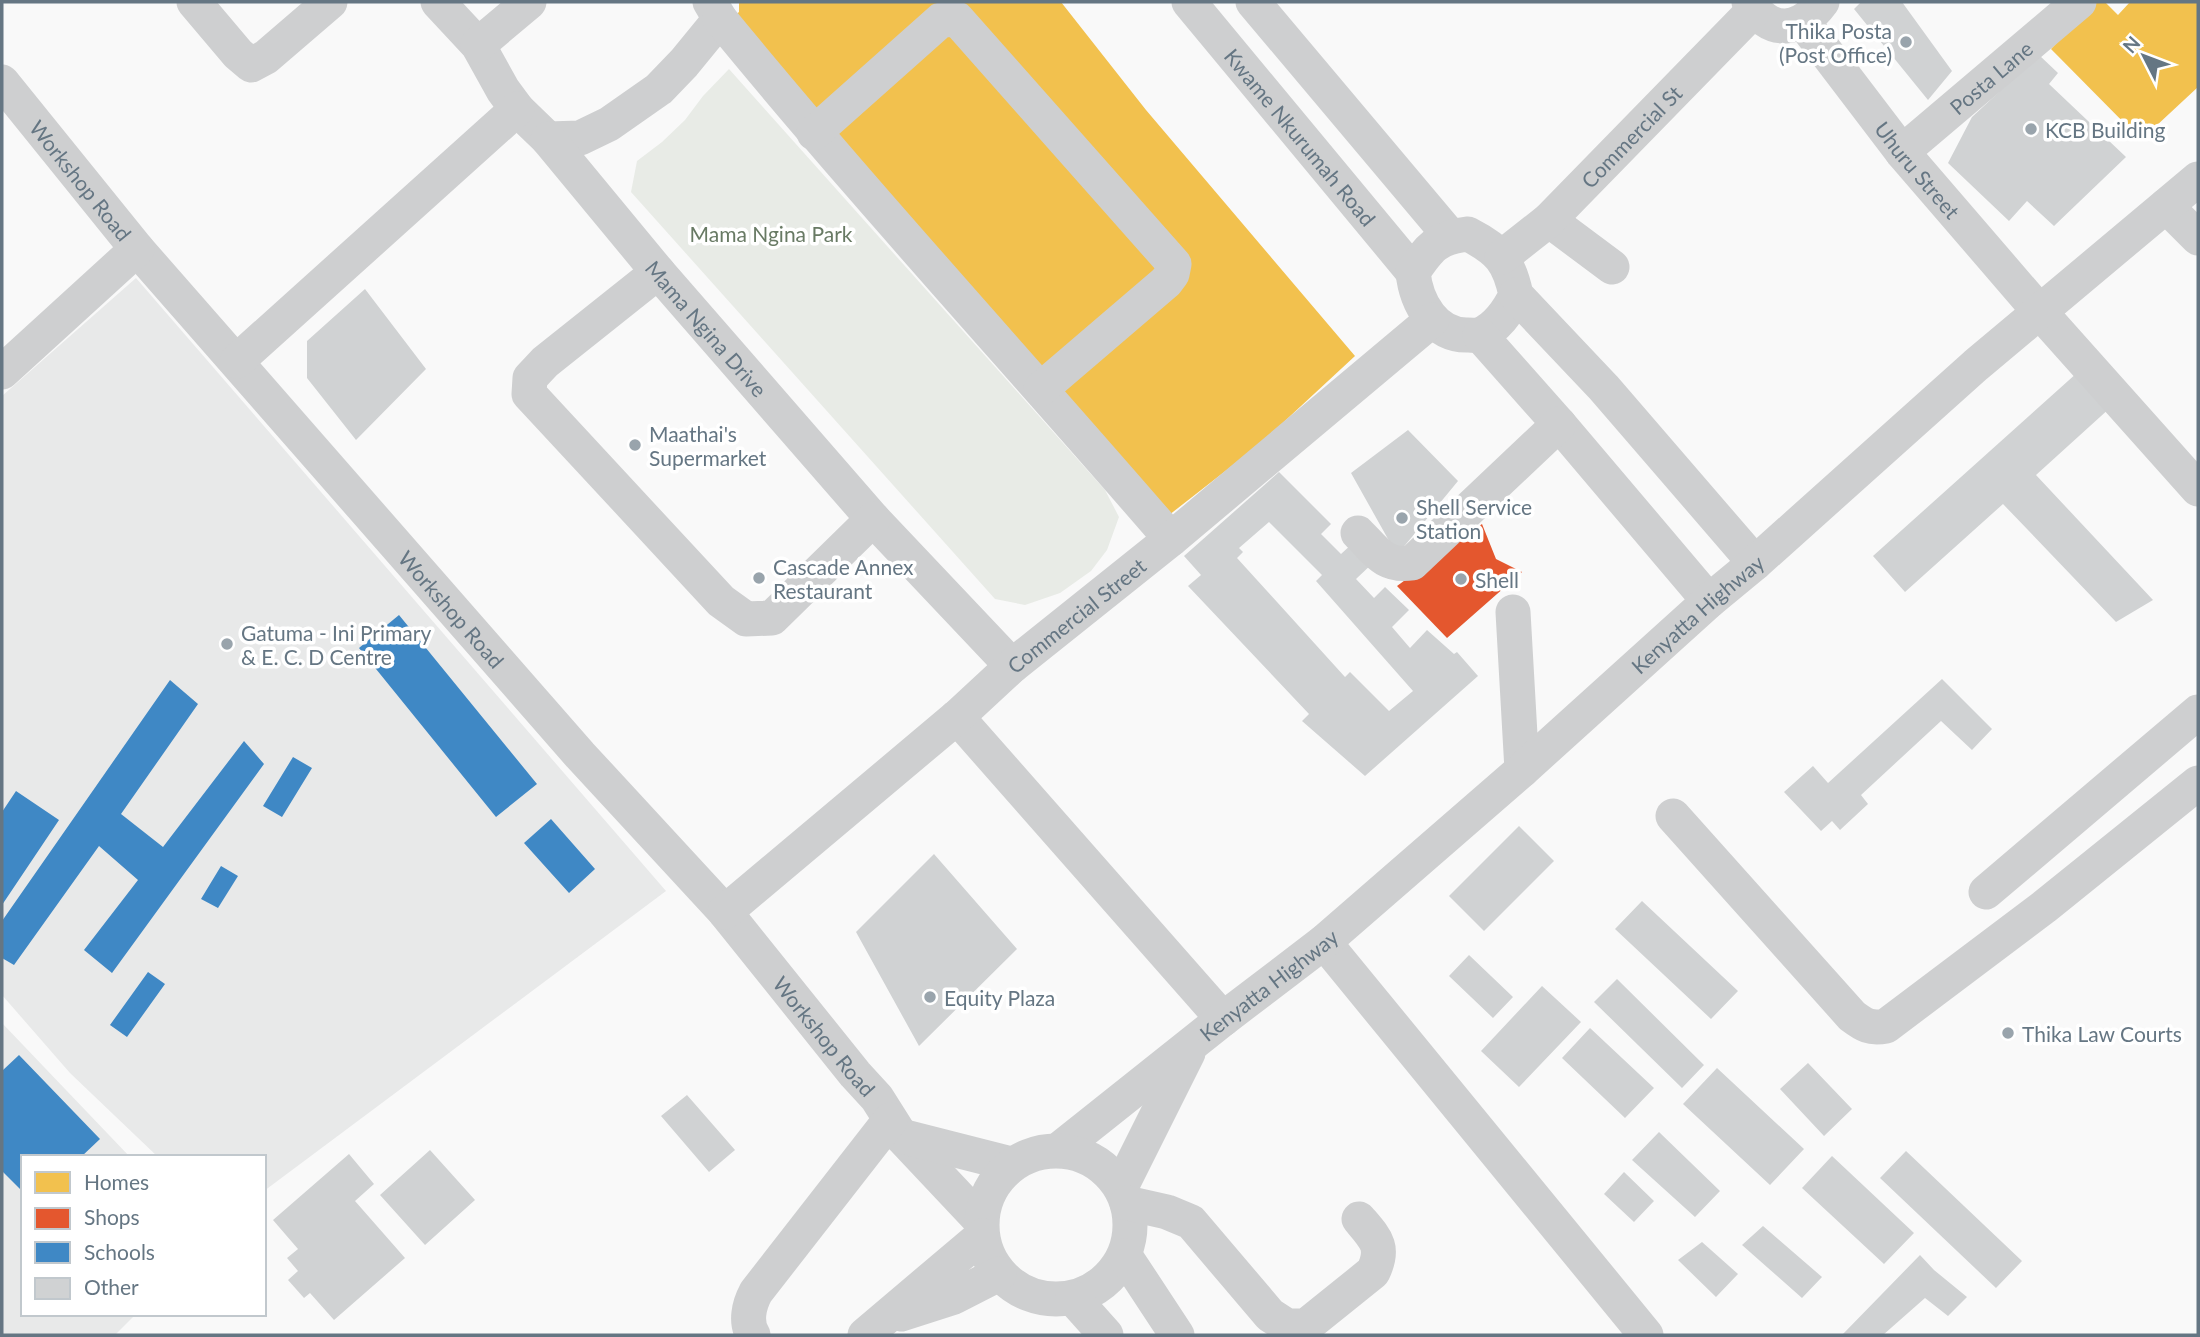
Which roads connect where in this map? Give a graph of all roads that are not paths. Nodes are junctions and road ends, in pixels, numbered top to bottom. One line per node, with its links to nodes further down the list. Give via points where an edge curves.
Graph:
1 (194, 2): 2 (street, via 251,65)
2 (330, 2)
3 (438, 2): 11 (street, Mama Ngina Drive)
4 (529, 2): 11 (street)
5 (1189, 2): 26 (street, Kwame Nkurumah Road)
6 (1253, 2): 20 (street)
7 (2079, 2): 16 (street, Posta Lane)
8 (1752, 6): 10 (street, via 1783,27); 19 (street, Commercial St)
9 (715, 10): 14 (street); 15 (street, via 684,64 659,89 580,138)
10 (1813, 12): 16 (street, Uhuru Street)
11 (478, 45): 13 (street, Mama Ngina Drive)
12 (2, 82): 22 (street, Workshop Road)
13 (517, 109): 15 (street, Mama Ngina Drive); 31 (street)
14 (814, 133): 33 (street); 33 (street, via 941,20 957,19 966,29 1174,264 1166,282)
15 (548, 139): 25 (street, Mama Ngina Drive)
16 (1902, 152): 28 (street, Uhuru Street)
17 (2198, 179): 18 (street, Kenyatta Highway)
18 (2166, 206): 21 (street); 28 (street, Kenyatta Highway)
19 (1549, 220): 23 (street, Commercial St); 24 (street)
20 (1450, 236): 23 (street, via 1468,234); 26 (street, via 1427,251)
21 (2198, 238)
22 (137, 249): 31 (street, Workshop Road); 32 (street)
23 (1502, 257): 27 (street)
24 (1612, 267)
25 (658, 272): 36 (street, Mama Ngina Drive); 36 (street, via 545,362 530,378 529,394 721,601 746,619 772,618)
26 (1413, 272): 29 (street, via 1419,301)
27 (1516, 295): 30 (street, via 1497,323); 39 (street, via 1604,388)
28 (2039, 311): 35 (street, Uhuru Street); 39 (street, Kenyatta Highway)
29 (1432, 320): 30 (street, via 1455,336); 38 (street, Commercial Street)
30 (1479, 335): 34 (street)
31 (237, 362): 49 (street, Workshop Road, via 580,755)
32 (2, 372)
33 (1041, 388): 38 (street)
34 (1559, 424): 37 (street, via 1412,563 1397,565 1384,559); 40 (street)
35 (2198, 489)
36 (873, 519): 42 (street, Mama Ngina Drive)
37 (1358, 533)
38 (1171, 538): 42 (street, Commercial Street)
39 (1755, 563): 40 (street, Kenyatta Highway)
40 (1709, 601): 45 (street, Kenyatta Highway)
41 (1513, 612): 45 (street)
42 (1012, 666): 44 (street, Commercial Street)
43 (2198, 712): 48 (street)
44 (957, 717): 49 (street, Commercial Street); 51 (street)
45 (1522, 770): 50 (street, Kenyatta Highway)
46 (2198, 783): 47 (street, via 2044,907 1885,1026 1873,1028 1852,1016)
47 (1673, 816)
48 (1986, 892)
49 (724, 912): 53 (street, Workshop Road, via 877,1098)
50 (1324, 942): 51 (street, Kenyatta Highway); 66 (street)
51 (1223, 1019): 52 (street, Kenyatta Highway)
52 (1193, 1044): 54 (street, Kenyatta Highway); 56 (street, Kenyatta Highway)
53 (896, 1128): 55 (street); 58 (street, Workshop Road); 63 (street, via 756,1292 749,1306)
54 (1061, 1148): 55 (street); 56 (street, via 1096,1159)
55 (1011, 1164): 58 (street, via 989,1189)
56 (1124, 1194): 57 (street, via 1191,1222 1270,1315 1287,1326 1306,1326 1373,1272 1380,1250); 59 (street, via 1132,1220)
57 (1359, 1219)
58 (981, 1228): 60 (street, via 988,1257); 62 (street)
59 (1125, 1256): 61 (street, via 1104,1283); 65 (street)
60 (999, 1274): 61 (street, via 1033,1296); 62 (street)
61 (1073, 1298): 64 (street)
62 (876, 1327)
63 (753, 1335)
64 (1106, 1335)
65 (1177, 1335)
66 (1646, 1335)

